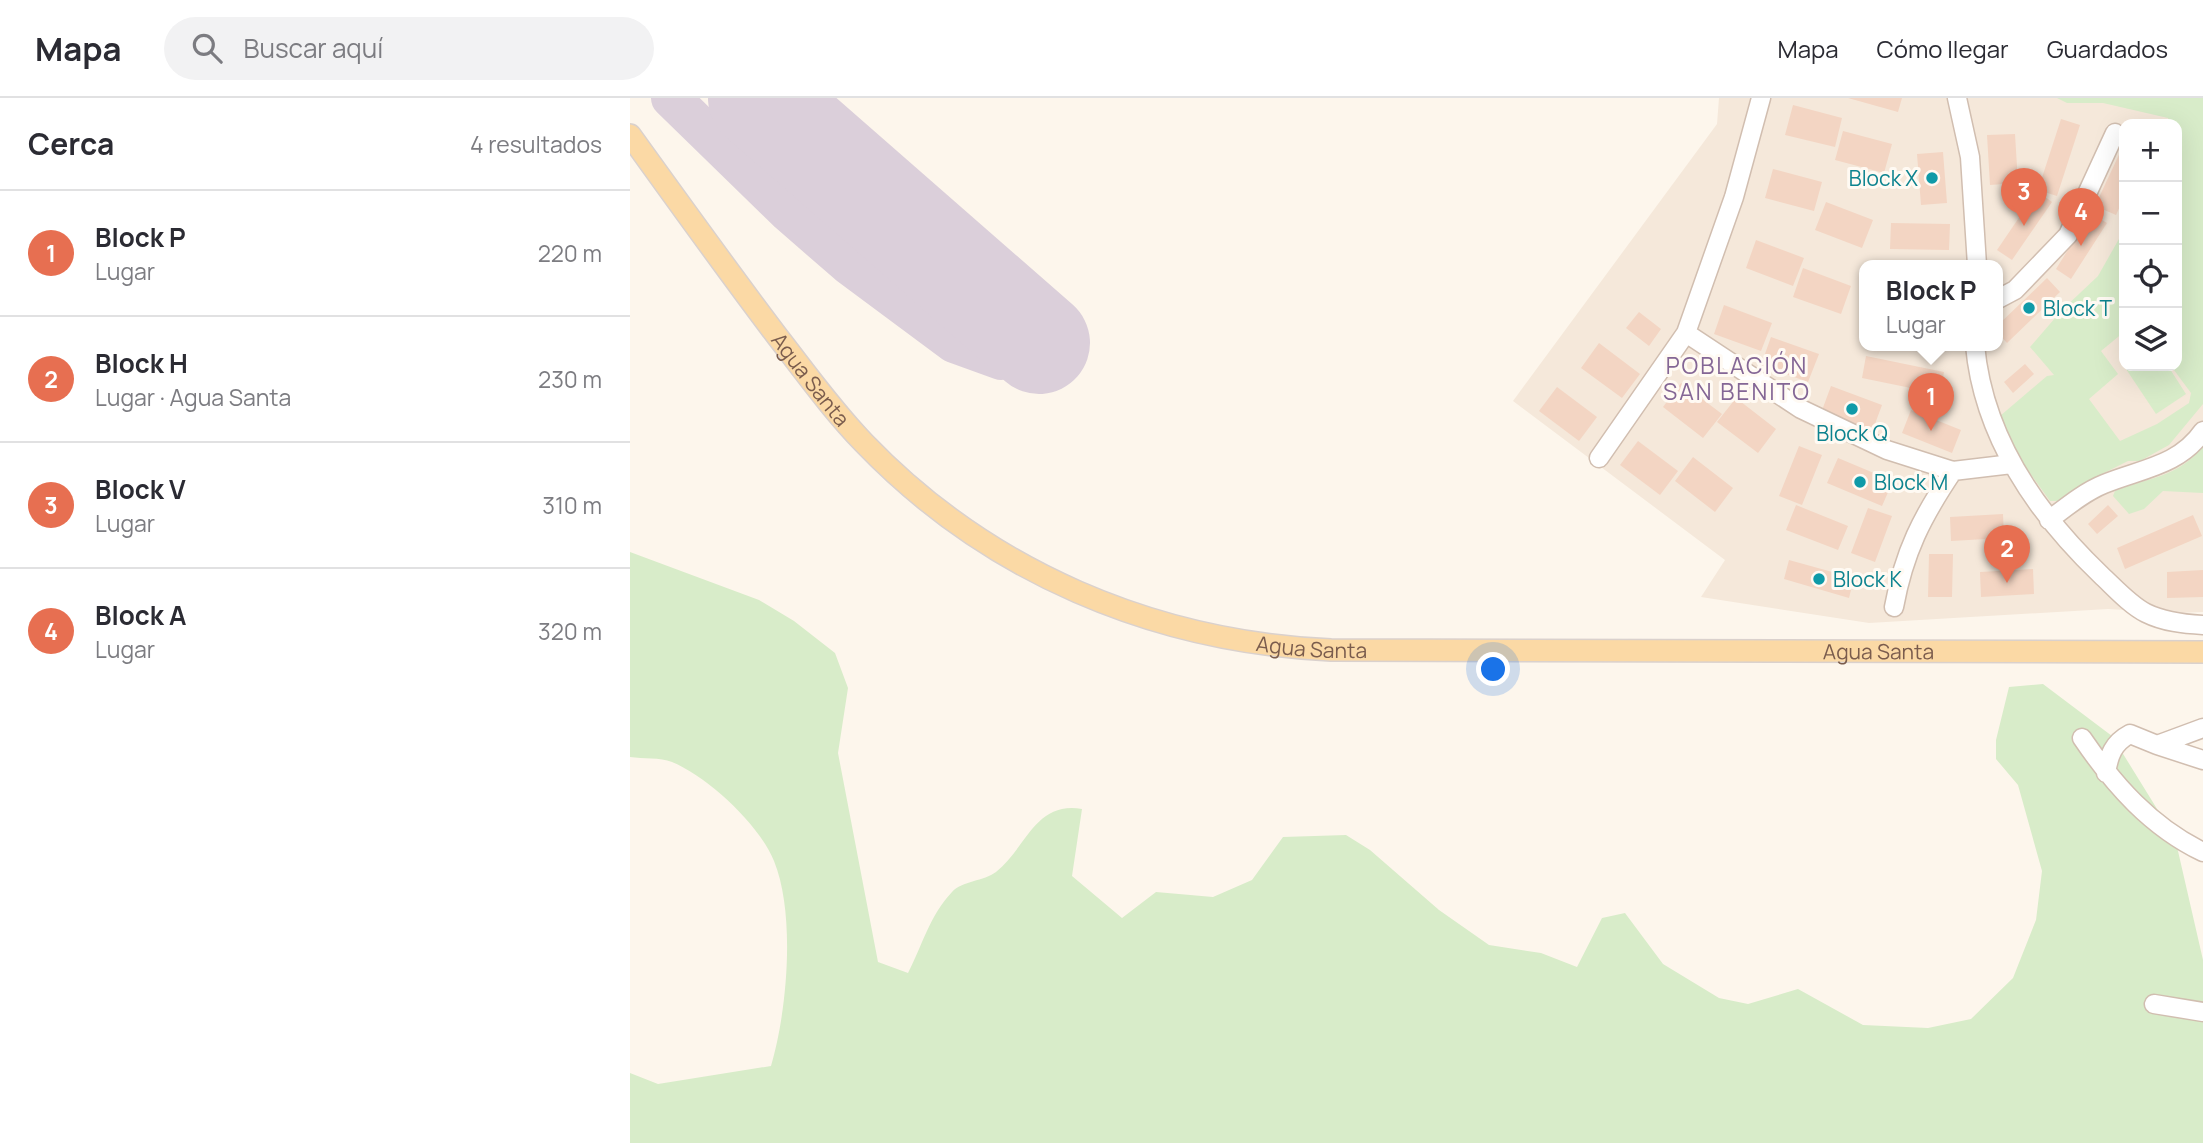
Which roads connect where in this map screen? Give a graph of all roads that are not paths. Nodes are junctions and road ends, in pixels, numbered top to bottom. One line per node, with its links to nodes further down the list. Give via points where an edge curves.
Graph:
1 (1761, 98): 7 (street, via 1734,197)
2 (1957, 98): 5 (street, via 1970,157)
3 (2115, 133): 6 (street, via 2068,235)
4 (630, 135): 16 (main road, Agua Santa, via 814,384 890,469 947,517 1007,557 1132,615 1249,643 1331,650)
5 (1978, 260)
6 (2003, 296)
7 (1686, 333): 10 (street); 12 (street, via 1824,422 1887,450)
8 (1976, 351): 11 (street, via 1985,399)
9 (2203, 431): 13 (street, via 2178,456 2101,485)
10 (1599, 458)
11 (2012, 464): 12 (street); 13 (street)
12 (1953, 471): 14 (street, via 1916,528 1902,565)
13 (2049, 520): 15 (street, via 2076,551 2145,612 2179,624)
14 (1894, 607)
15 (2203, 625)
16 (2203, 652)
17 (2203, 728): 19 (street)
18 (2082, 738): 21 (street)
19 (2157, 745): 20 (street); 21 (street, via 2130,734 2118,740)
20 (2203, 760)
21 (2106, 773): 22 (street, via 2124,795)
22 (2203, 852)
23 (2154, 1004): 24 (street)
24 (2203, 1012)

